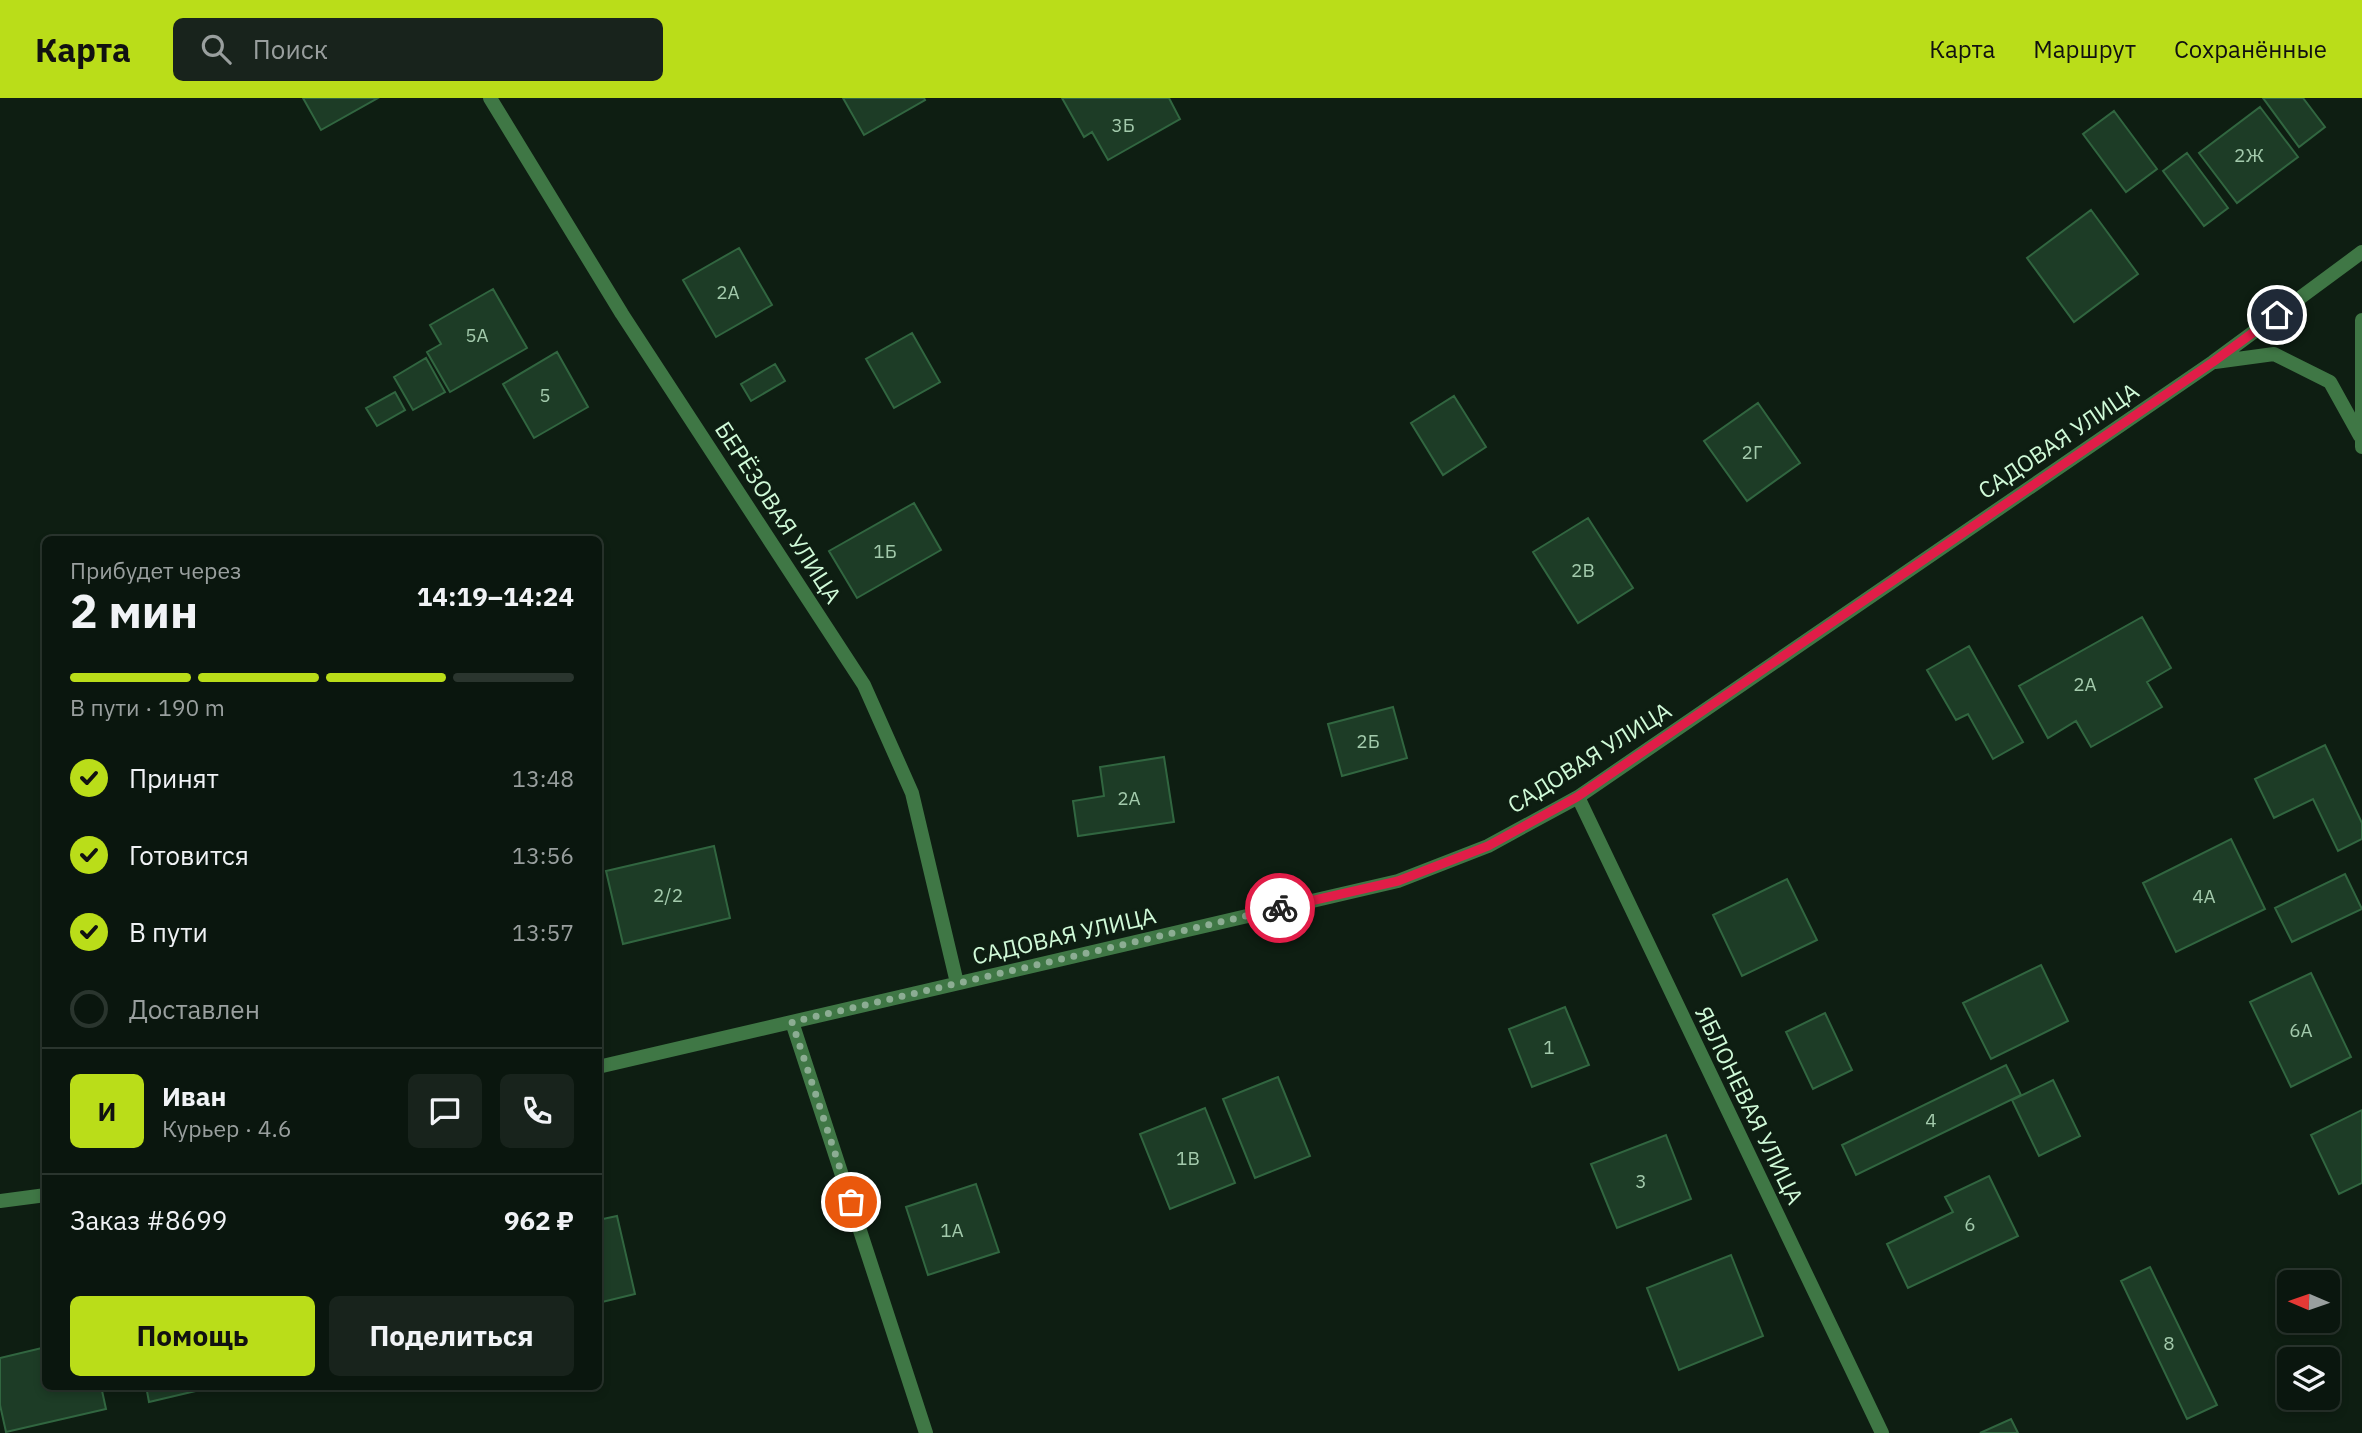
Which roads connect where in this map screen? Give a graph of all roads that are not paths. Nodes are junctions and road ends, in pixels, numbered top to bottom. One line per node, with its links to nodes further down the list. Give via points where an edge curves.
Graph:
1 (490, 98): 7 (street, БЕРЁЗОВАЯ УЛИЦА, via 622,314 864,685 912,793)
2 (2362, 252): 4 (street, САДОВАЯ УЛИЦА)
3 (2362, 320): 5 (street)
4 (2213, 362): 5 (street, via 2274,354 2330,382); 6 (street, САДОВАЯ УЛИЦА)
5 (2361, 442)
6 (1577, 797): 7 (street, САДОВАЯ УЛИЦА, via 1488,846 1398,881); 13 (street, ЯБЛОНЕВАЯ УЛИЦА)
7 (957, 983): 8 (street, САДОВАЯ УЛИЦА)
8 (792, 1022): 9 (street, САДОВАЯ УЛИЦА); 12 (street)
9 (602, 1066)
10 (42, 1196): 11 (street)
11 (0, 1201)
12 (926, 1433)
13 (1882, 1433)

